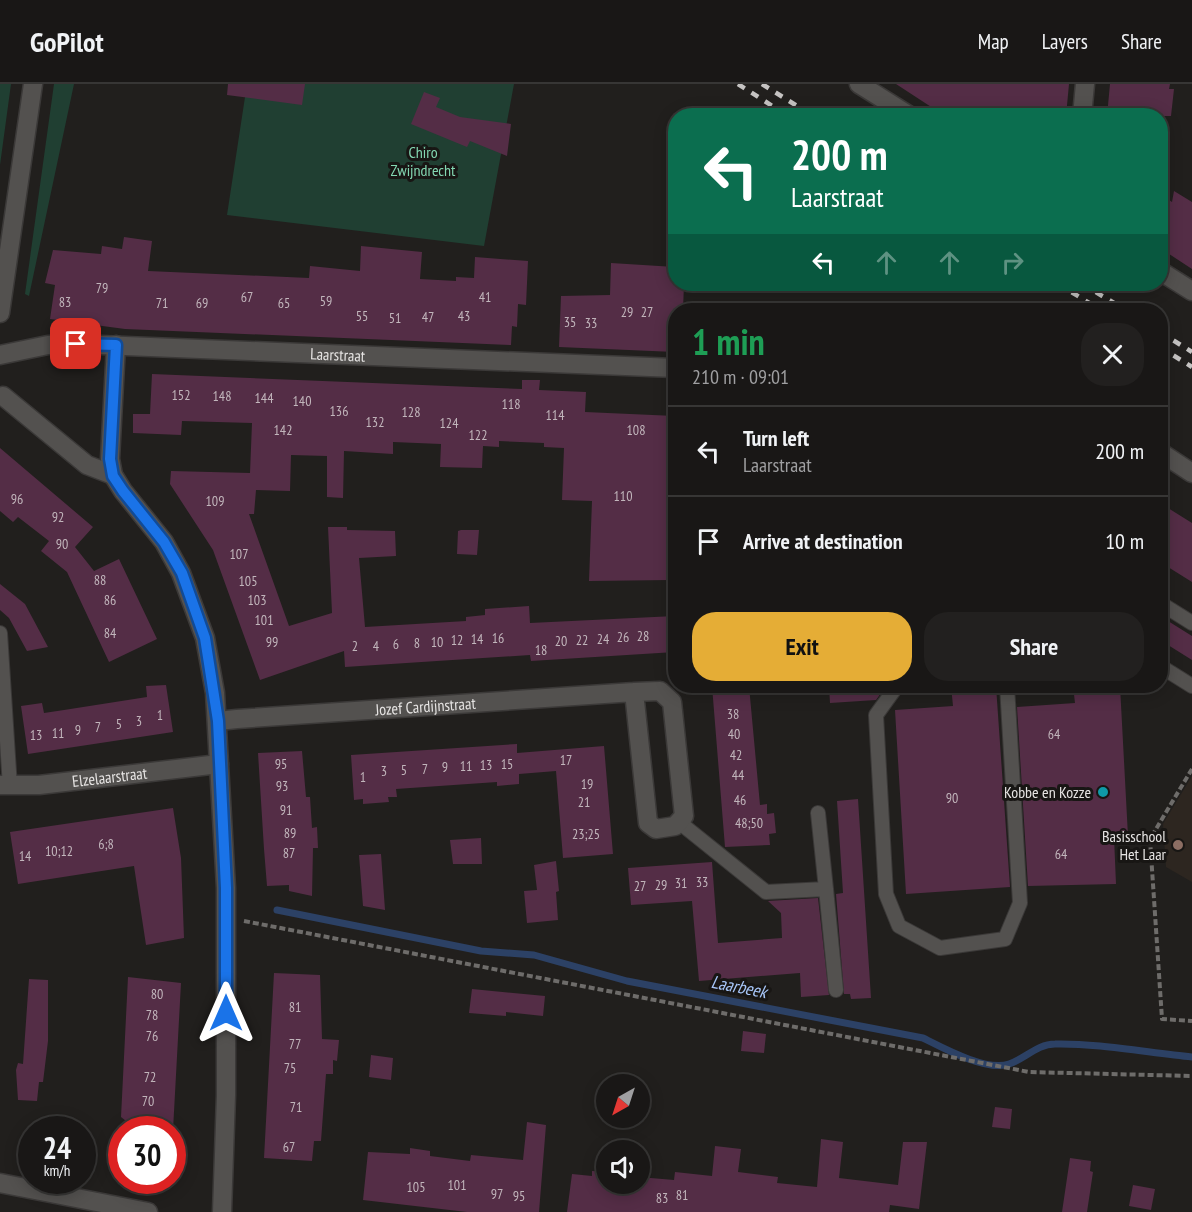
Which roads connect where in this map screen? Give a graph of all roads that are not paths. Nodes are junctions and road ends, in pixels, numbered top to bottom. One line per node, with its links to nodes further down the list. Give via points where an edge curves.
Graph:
1 (33, 84): 8 (street)
2 (859, 84): 4 (street)
3 (1085, 84): 5 (street)
4 (897, 108)
5 (1083, 108)
6 (1168, 276): 7 (street)
7 (1192, 291)
8 (0, 313)
9 (116, 345): 10 (street, Laarstraat, via 48,345); 11 (street, Laarstraat); 15 (street, via 110,459)
10 (0, 355)
11 (668, 368)
12 (3, 396): 15 (street, via 87,465)
13 (1168, 457): 14 (street)
14 (1192, 473)
15 (113, 476): 24 (street, via 164,542 193,599 205,638)
16 (1168, 608): 17 (lane)
17 (1192, 622)
18 (0, 633): 26 (lane)
19 (1168, 671): 20 (lane)
20 (1192, 686)
21 (634, 692): 24 (street, Jozef Cardijnstraat); 28 (street, Jozef Cardijnstraat, via 660,691 672,702 684,816); 28 (street, via 648,823 656,829)
22 (892, 693): 23 (lane, via 876,715 886,894 899,926 940,948 1005,939 1020,903)
23 (1007, 693)
24 (218, 721): 25 (street)
25 (219, 764): 26 (street, Elzelaarstraat); 33 (street, via 226,918)
26 (5, 786)
27 (818, 813): 29 (lane)
28 (679, 822): 29 (lane, via 766,892)
29 (826, 889): 30 (lane)
30 (836, 990)
31 (0, 1184): 32 (street)
32 (148, 1212)
33 (222, 1212)

